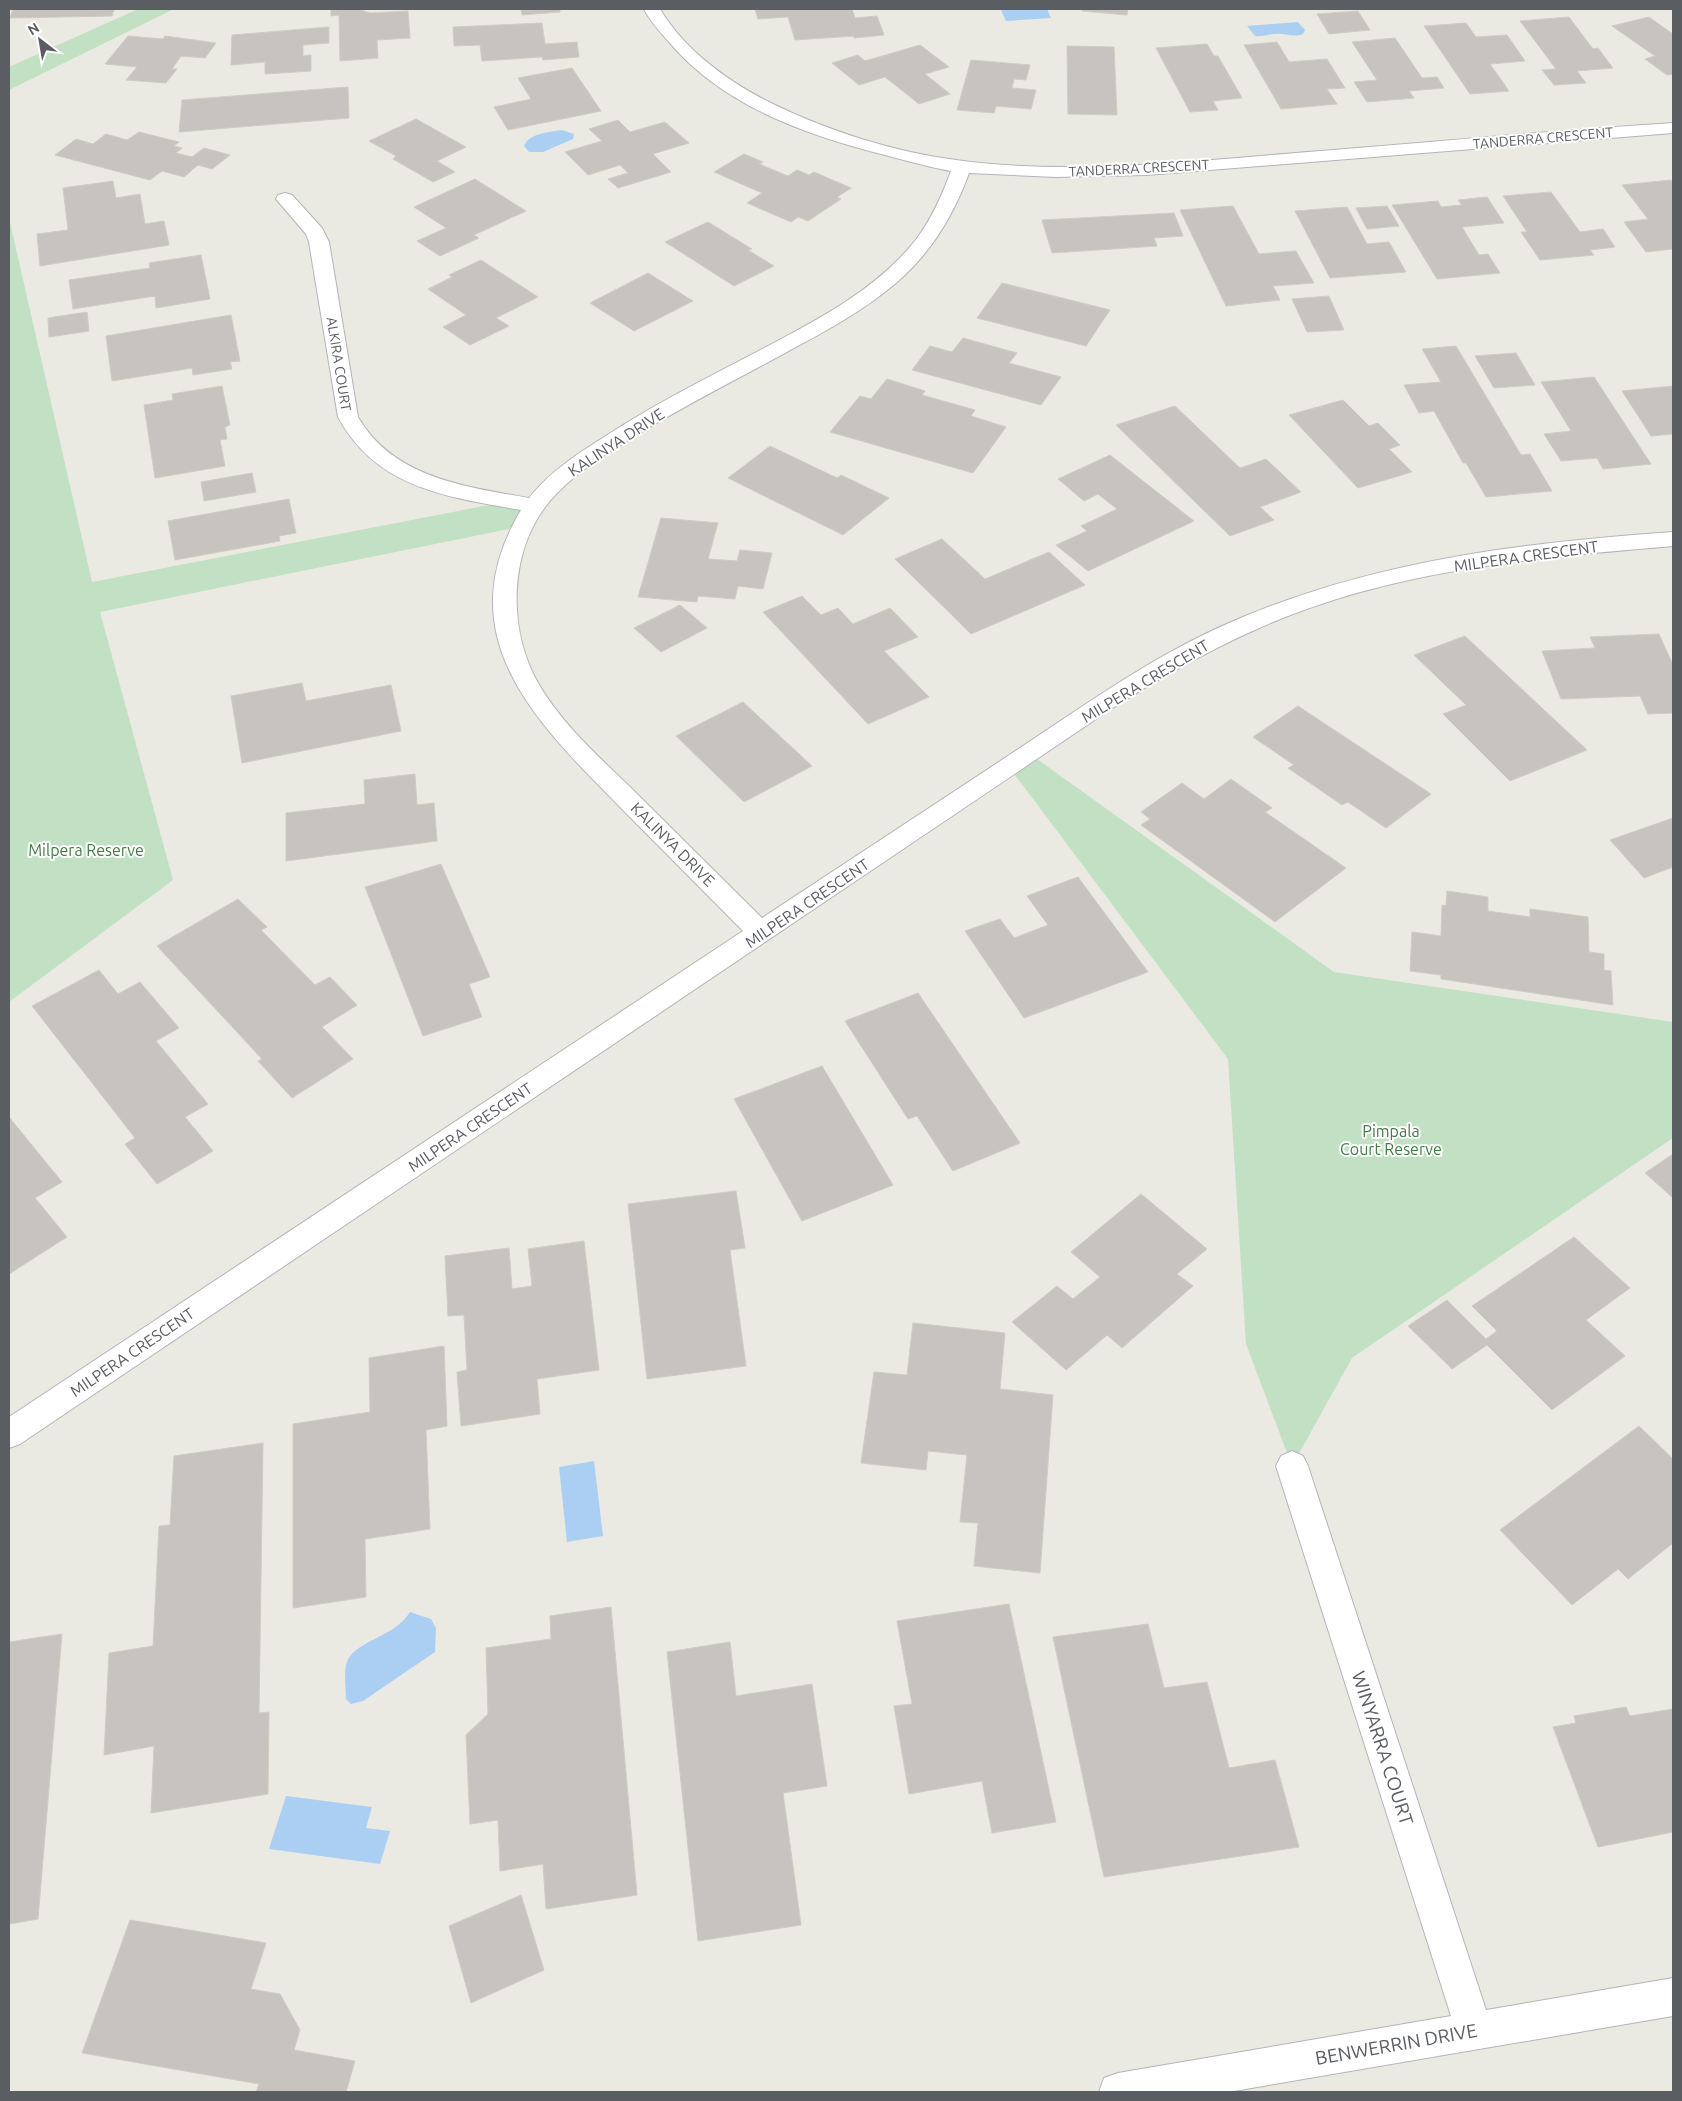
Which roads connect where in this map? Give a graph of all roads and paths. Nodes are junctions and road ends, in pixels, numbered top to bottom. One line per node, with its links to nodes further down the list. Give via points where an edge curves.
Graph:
1 (652, 9): 3 (street, TANDERRA CRESCENT, via 665,28 701,66 722,82 780,115 886,150)
2 (1673, 128): 3 (street, TANDERRA CRESCENT, via 1147,170 1061,172)
3 (962, 167): 5 (street, KALINYA DRIVE, via 955,189 927,240 878,288 838,316 619,437 560,479)
4 (285, 199): 5 (street, ALKIRA COURT, via 315,232 319,242 348,417 361,438 408,474 437,485)
5 (535, 506): 7 (street, KALINYA DRIVE, via 517,536 504,590 510,647 524,679 570,742)
6 (1673, 539): 7 (street, MILPERA CRESCENT, via 1492,558 1421,570 1306,600 1248,623 1193,649 1141,680)
7 (761, 933): 8 (street, MILPERA CRESCENT)
8 (9, 1434)
9 (1292, 1466): 11 (street, WINYARRA COURT)
10 (1673, 1997): 11 (street, BENWERRIN DRIVE)
11 (1474, 2030): 12 (street, BENWERRIN DRIVE)
12 (1118, 2092)

